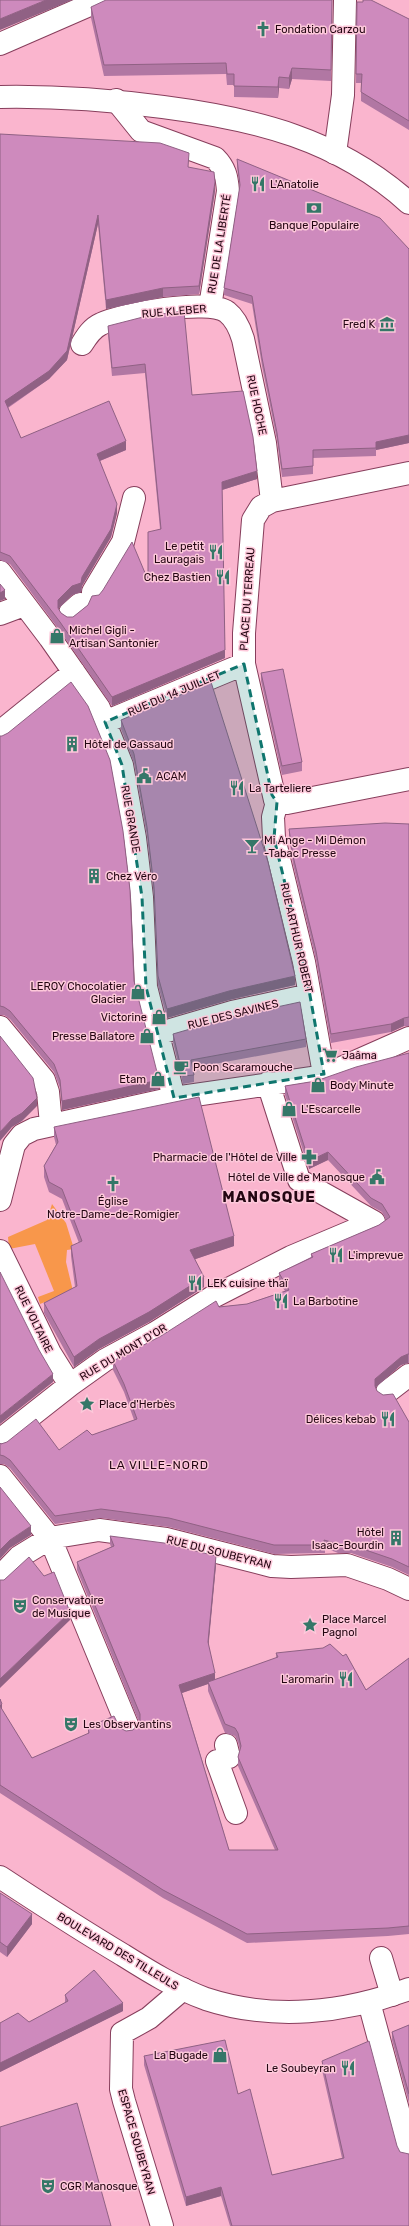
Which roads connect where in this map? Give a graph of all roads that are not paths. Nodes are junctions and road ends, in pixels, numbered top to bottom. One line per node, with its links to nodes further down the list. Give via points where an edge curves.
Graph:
1 (101, 0): 3 (street)
2 (345, 0): 6 (street, via 343,95)
3 (0, 44)
4 (0, 97): 5 (street)
5 (116, 100): 6 (street, via 221,115 272,128); 8 (street, RUE DE LA LIBERTÉ, via 141,130 215,158 222,166 227,178 228,191)
6 (335, 153): 7 (street, via 361,166)
7 (409, 203)
8 (219, 310): 9 (street, RUE KLEBER, via 169,309 141,312 95,328); 12 (street, RUE HOCHE, via 237,324 242,339 265,443)
9 (82, 344)
10 (409, 473): 12 (street, PLACE DU TERREAU)
11 (134, 498): 14 (street, via 123,542)
12 (272, 501): 17 (street, PLACE DU TERREAU, via 261,507 253,520)
13 (0, 572): 15 (street, RUE GRANDE)
14 (81, 603)
15 (24, 605): 16 (street); 18 (street, RUE GRANDE, via 48,630)
16 (0, 614)
17 (244, 664): 19 (street, RUE DU 14 JUILLET); 22 (street, PLACE DU TERREAU, via 272,795)
18 (74, 672): 19 (street, RUE GRANDE, via 99,708); 20 (street)
19 (105, 722): 25 (street, RUE GRANDE, via 122,765 135,838 144,912 146,986)
20 (3, 731)
21 (409, 779): 22 (street, via 287,803)
22 (277, 802): 23 (street, RUE ARTHUR ROBERT, via 273,817 274,838)
23 (310, 995): 25 (street, RUE DES SAVINES, via 232,1012); 27 (street, RUE ARTHUR ROBERT)
24 (0, 1027): 30 (street, via 44,1080 48,1092)
25 (157, 1034): 29 (street, RUE GRANDE)
26 (409, 1038): 27 (street)
27 (324, 1074): 28 (street)
28 (268, 1083): 29 (street); 34 (street, RUE DU MONT D'OR, via 299,1180 374,1222 291,1257 211,1298 105,1360)
29 (174, 1098): 30 (street)
30 (51, 1124): 31 (street, via 28,1132 16,1142)
31 (0, 1200)
32 (0, 1251): 34 (street, RUE VOLTAIRE, via 50,1353)
33 (409, 1375): 35 (street)
34 (70, 1385): 36 (street, RUE DU MONT D'OR)
35 (387, 1392)
36 (0, 1440)
37 (0, 1476): 38 (street)
38 (50, 1538): 39 (street, RUE DU SOUBEYRAN, via 19,1557); 40 (street, RUE DU SOUBEYRAN, via 87,1530 127,1533 166,1539 272,1566 347,1565); 41 (street)
39 (0, 1577)
40 (409, 1589)
41 (128, 1727)
42 (224, 1754): 43 (street)
43 (236, 1813)
44 (0, 1877): 46 (street, BOULEVARD DES TILLEULS, via 76,1927 158,1977)
45 (381, 1958): 47 (street)
46 (183, 1989): 48 (street, BOULEVARD DES TILLEULS, via 206,1998 248,2008 284,2012 335,2009); 50 (street, ESPACE SOUBEYRAN, via 149,2018 122,2033 121,2089)
47 (401, 1992): 48 (street, BOULEVARD DES TILLEULS)
48 (369, 2002): 49 (street)
49 (409, 2152)
50 (162, 2226)

